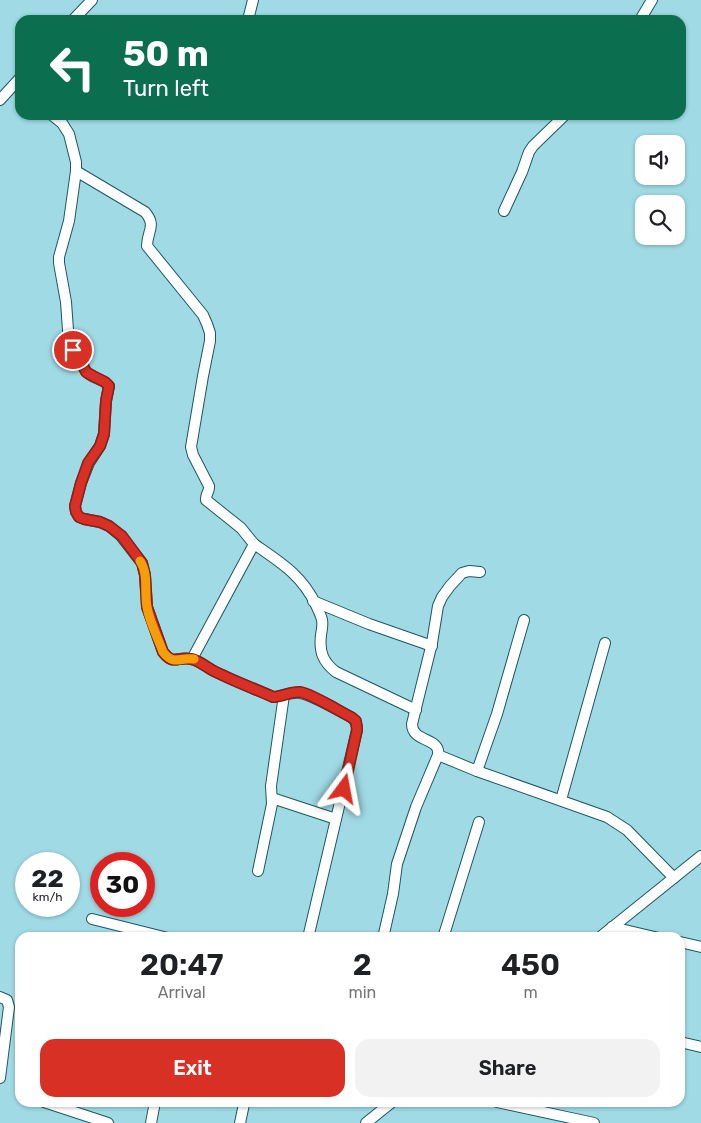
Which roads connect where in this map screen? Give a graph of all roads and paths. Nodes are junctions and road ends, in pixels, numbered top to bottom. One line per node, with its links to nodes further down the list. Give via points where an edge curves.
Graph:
1 (92, 0): 4 (street)
2 (253, 0): 5 (street)
3 (652, 0): 6 (street)
4 (78, 15)
5 (249, 15)
6 (643, 15)
7 (15, 87): 8 (street)
8 (0, 100)
9 (58, 120): 11 (street, via 69,134)
10 (560, 120): 12 (street, via 533,146)
11 (76, 171): 13 (street, via 145,212 151,224 147,246 208,324 210,341 191,447 208,486 206,500 241,528); 19 (street, via 69,222 59,257 69,341 86,372 109,386 104,434 88,463 76,512 79,517 100,522 122,536 142,563 147,607 163,652 172,660)
12 (504, 211)
13 (254, 544): 15 (street, via 295,574); 19 (street)
14 (480, 572): 18 (street, via 462,573 442,597)
15 (314, 600): 18 (street, via 368,624); 21 (street, via 322,618 321,651 328,666)
16 (524, 620): 23 (street, via 498,714)
17 (605, 643): 25 (street)
18 (432, 646): 21 (street)
19 (192, 659): 20 (street, via 273,697)
20 (284, 695): 24 (street); 26 (street, via 301,692 356,721 357,730)
21 (416, 710): 22 (street, via 412,730 433,743 439,750)
22 (438, 755): 23 (street); 35 (street, via 397,864)
23 (477, 771): 25 (street)
24 (272, 798): 26 (street); 29 (street)
25 (561, 800): 30 (street, via 615,821)
26 (336, 819): 34 (street)
27 (479, 822): 36 (street)
28 (701, 856): 30 (street)
29 (258, 871)
30 (674, 878): 32 (street)
31 (92, 919): 33 (street)
32 (612, 927): 37 (street); 38 (street)
33 (144, 932)
34 (309, 932)
35 (384, 932)
36 (444, 932)
37 (606, 932)
38 (633, 932)
39 (685, 943): 40 (street)
40 (701, 947)
41 (0, 996): 44 (street, via 10,1007)
42 (685, 1043): 43 (street)
43 (701, 1047)
44 (0, 1078)
45 (59, 1107): 50 (street)
46 (154, 1107): 51 (street)
47 (243, 1107): 52 (street)
48 (386, 1107): 53 (street)
49 (520, 1107): 54 (street)
50 (108, 1123)
51 (151, 1123)
52 (240, 1123)
53 (366, 1123)
54 (594, 1123)

